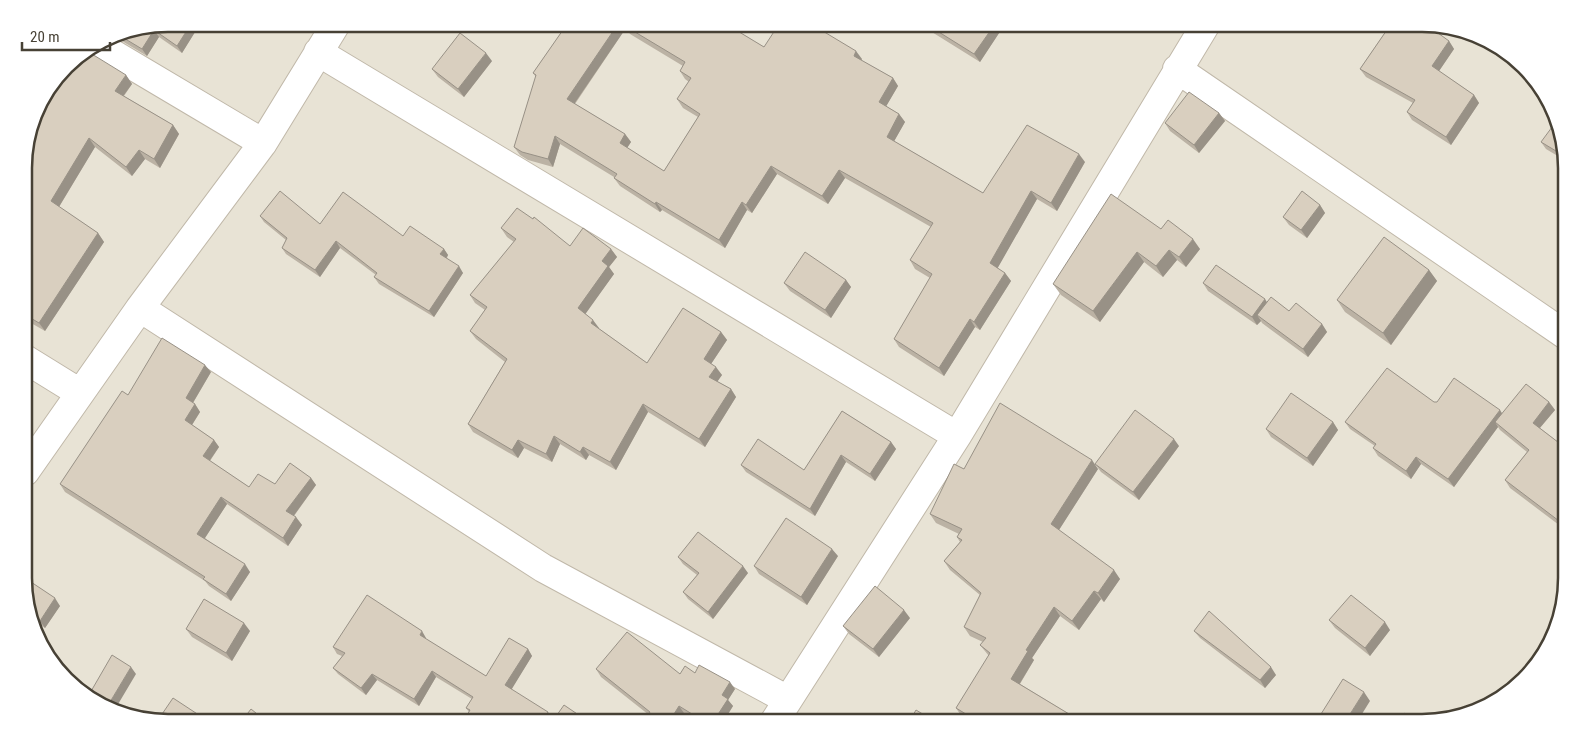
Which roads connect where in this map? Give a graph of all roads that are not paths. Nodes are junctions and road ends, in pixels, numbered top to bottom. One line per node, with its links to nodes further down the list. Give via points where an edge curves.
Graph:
1 (331, 32): 4 (street)
2 (1201, 32): 5 (street)
3 (105, 49): 6 (street)
4 (318, 52): 6 (street); 11 (street)
5 (1177, 68): 8 (street); 11 (street)
6 (263, 143): 7 (street)
7 (140, 308): 10 (street); 13 (street, via 543,568)
8 (1558, 330)
9 (33, 364): 10 (street)
10 (80, 393): 12 (street)
11 (957, 436): 13 (street)
12 (32, 462)
13 (781, 711)

